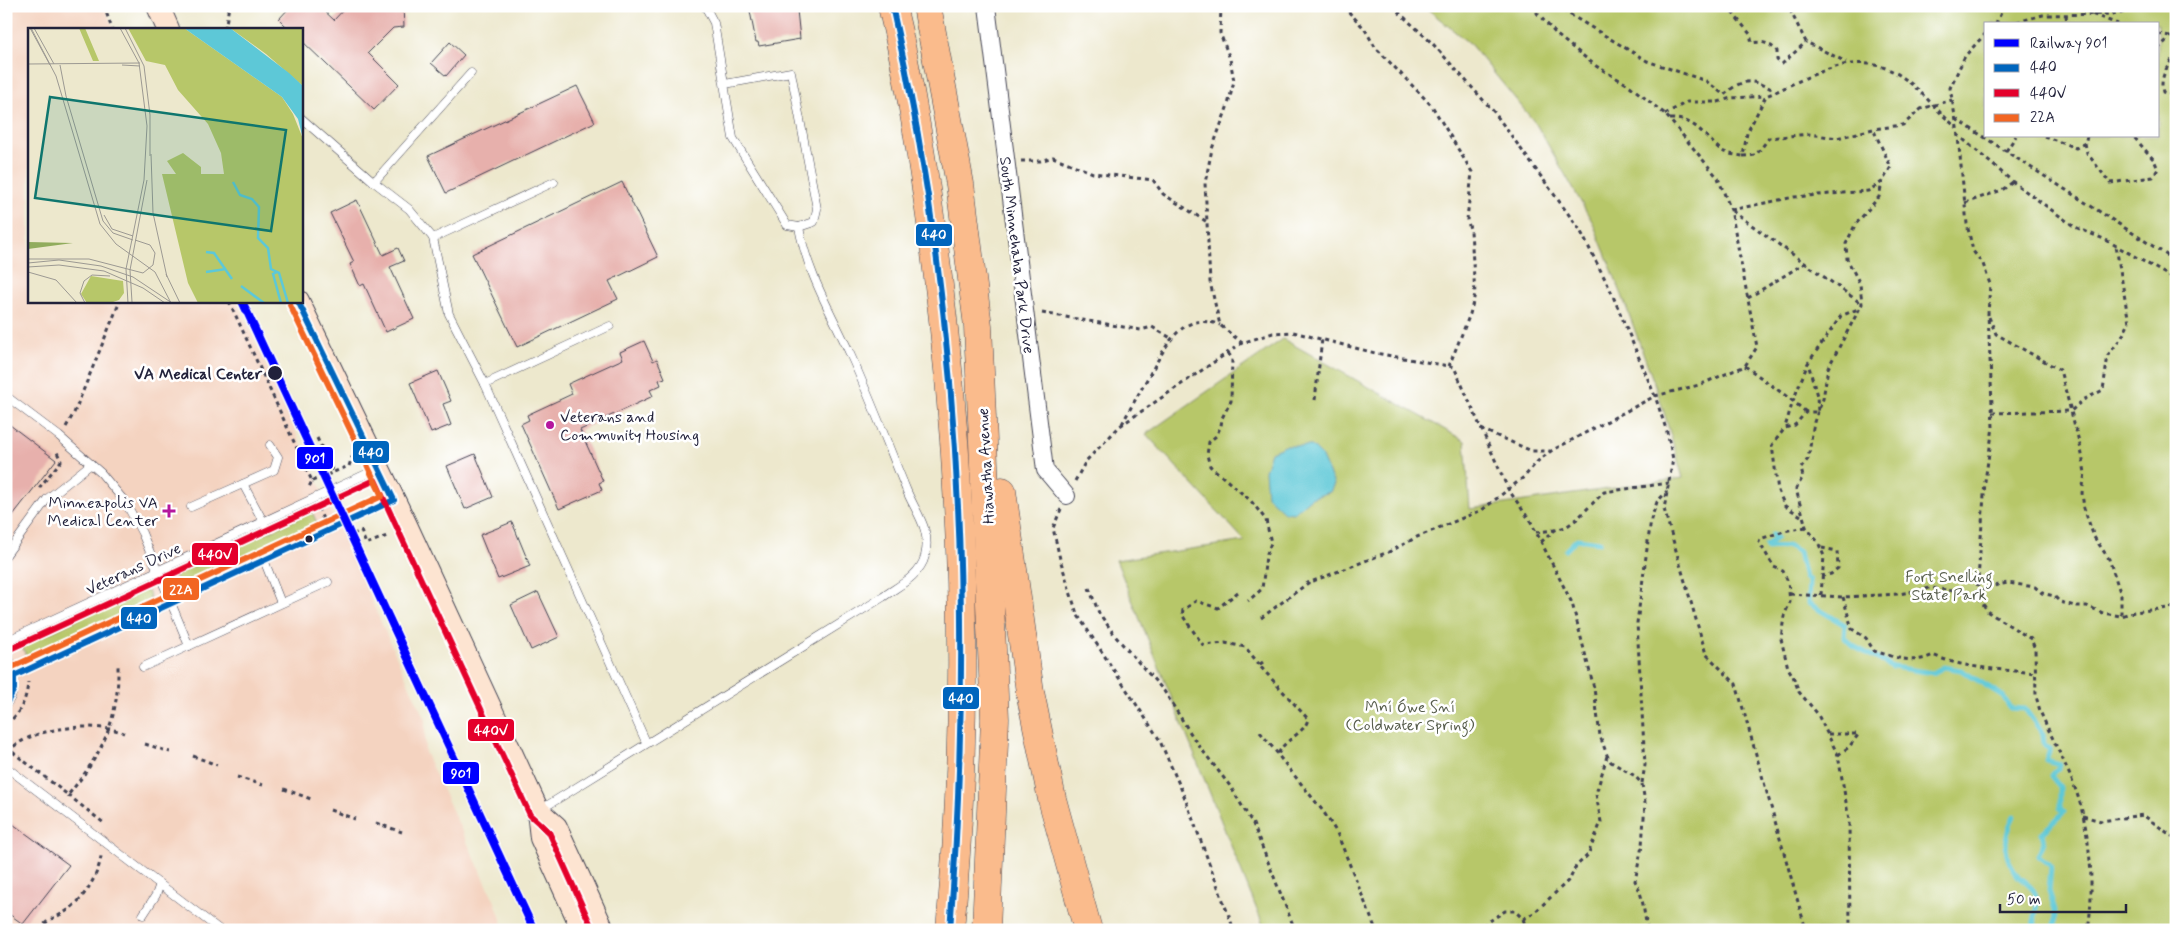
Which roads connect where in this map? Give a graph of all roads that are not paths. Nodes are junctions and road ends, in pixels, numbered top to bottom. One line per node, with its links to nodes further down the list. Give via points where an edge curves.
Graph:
1 (158, 6): 6 (street)
2 (705, 6): 8 (lane, via 714,23)
3 (892, 6): 47 (highway, Hiawatha Avenue, via 920,142 951,396 963,631 956,865)
4 (927, 6): 16 (highway, Hiawatha Avenue, via 960,184)
5 (987, 6): 23 (street, South Minnehaha Park Drive, via 1045,470)
6 (168, 28)
7 (471, 73): 10 (lane)
8 (725, 84): 12 (lane, via 733,138 787,224); 12 (lane, via 791,72 817,209 814,222)
9 (302, 119): 10 (lane)
10 (374, 182): 13 (lane, via 409,209)
11 (554, 182): 13 (lane)
12 (799, 227): 39 (lane, via 802,248 812,274 877,413 907,492 920,513 927,542 925,558 917,573 883,597)
13 (433, 238): 17 (lane, via 449,314)
14 (298, 302): 21 (street)
15 (610, 326): 17 (lane)
16 (978, 326): 48 (highway, Hiawatha Avenue, via 995,719); 49 (highway, via 1030,692 1052,799)
17 (486, 384): 39 (lane)
18 (8, 400): 20 (lane)
19 (270, 445): 22 (lane, via 278,457 274,470)
20 (91, 464): 27 (lane, via 47,499); 29 (lane, via 126,503)
21 (379, 468): 24 (street); 26 (lane, Veterans Drive)
22 (243, 484): 25 (lane); 26 (lane)
23 (1067, 496)
24 (394, 500): 28 (lane); 41 (street)
25 (191, 507)
26 (264, 523): 29 (lane, Veterans Drive)
27 (6, 555)
28 (264, 560): 31 (lane); 32 (lane)
29 (158, 572): 32 (lane); 33 (lane, Veterans Drive)
30 (328, 582): 31 (lane)
31 (281, 602): 34 (lane)
32 (171, 603): 34 (lane); 37 (lane)
33 (6, 641)
34 (189, 646): 36 (lane)
35 (6, 653): 37 (lane, via 12,662)
36 (143, 667)
37 (14, 676): 38 (lane, via 14,689)
38 (6, 705)
39 (646, 742): 41 (lane)
40 (6, 766): 42 (lane)
41 (538, 811): 45 (street, via 541,838); 46 (street, via 556,827)
42 (160, 884): 43 (lane); 44 (lane)
43 (143, 915)
44 (220, 930)
45 (582, 930)
46 (603, 930)
47 (950, 930)
48 (986, 930)
49 (1088, 930)

